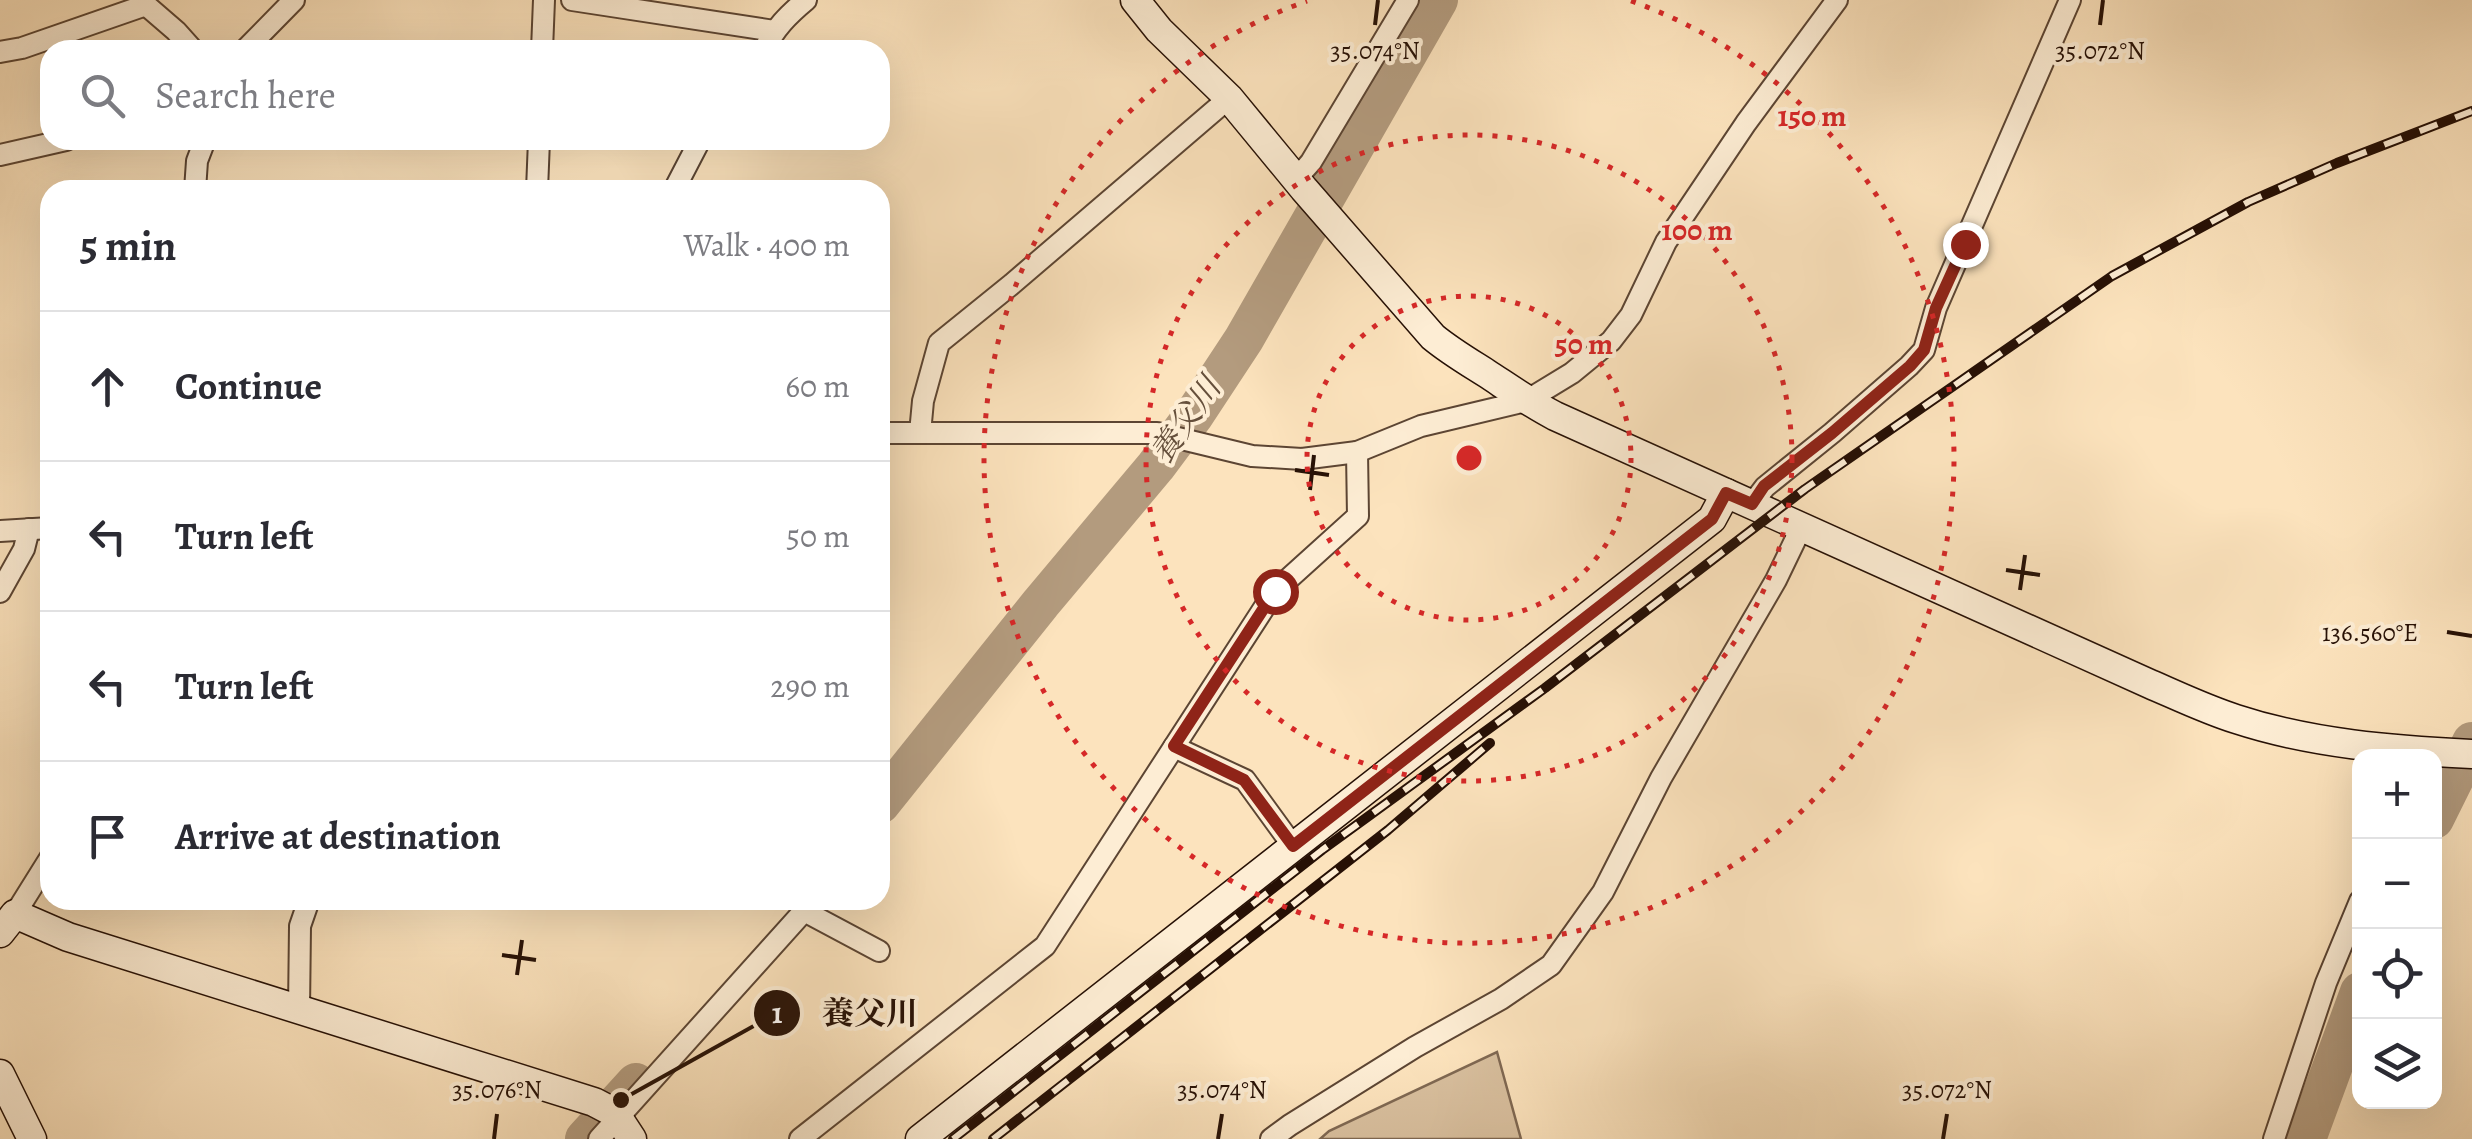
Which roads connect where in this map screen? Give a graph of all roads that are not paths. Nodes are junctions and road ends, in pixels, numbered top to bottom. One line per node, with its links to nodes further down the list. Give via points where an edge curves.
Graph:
1 (294, 0): 12 (street)
2 (544, 0): 13 (street)
3 (572, 0): 14 (street)
4 (806, 0): 14 (street)
5 (1136, 0): 17 (street)
6 (1408, 0): 26 (street)
7 (1837, 0): 27 (street, via 1666,242 1632,315 1612,341)
8 (2070, 0): 31 (street, via 1936,308 1924,350 1764,486)
9 (143, 3): 10 (street); 11 (street)
10 (44, 40)
11 (184, 40)
12 (255, 40)
13 (542, 40)
14 (769, 40)
15 (40, 41): 16 (street)
16 (0, 52)
17 (1229, 98): 26 (street); 28 (street, via 939,343)
18 (40, 146): 22 (street)
19 (201, 150): 23 (street)
20 (539, 150): 24 (street)
21 (695, 150): 25 (street)
22 (0, 155)
23 (196, 180)
24 (537, 180)
25 (679, 180)
26 (1300, 184): 27 (street, via 1433,337)
27 (1526, 400): 30 (street, via 1421,426); 31 (street)
28 (920, 432): 29 (street); 30 (street, via 1157,432 1252,456)
29 (890, 433)
30 (1357, 452): 36 (street, via 1358,516 1275,591)
31 (1739, 499): 32 (street); 38 (street)
32 (1802, 526): 37 (street, via 2235,719 2360,746); 50 (street, via 1603,892 1551,964)
33 (40, 528): 34 (street); 35 (street)
34 (0, 531)
35 (0, 592)
36 (1174, 746): 38 (street, via 1244,780); 48 (street, via 1045,946)
37 (2446, 754)
38 (1293, 846): 49 (street)
39 (40, 873): 42 (street)
40 (304, 910): 44 (street)
41 (2352, 921): 51 (street)
42 (7, 923): 44 (street)
43 (879, 951): 46 (street, via 804,911)
44 (299, 1010): 46 (street)
45 (0, 1074): 47 (street)
46 (612, 1122)
47 (32, 1139)
48 (800, 1139)
49 (920, 1139)
50 (1271, 1139)
51 (2274, 1139)

